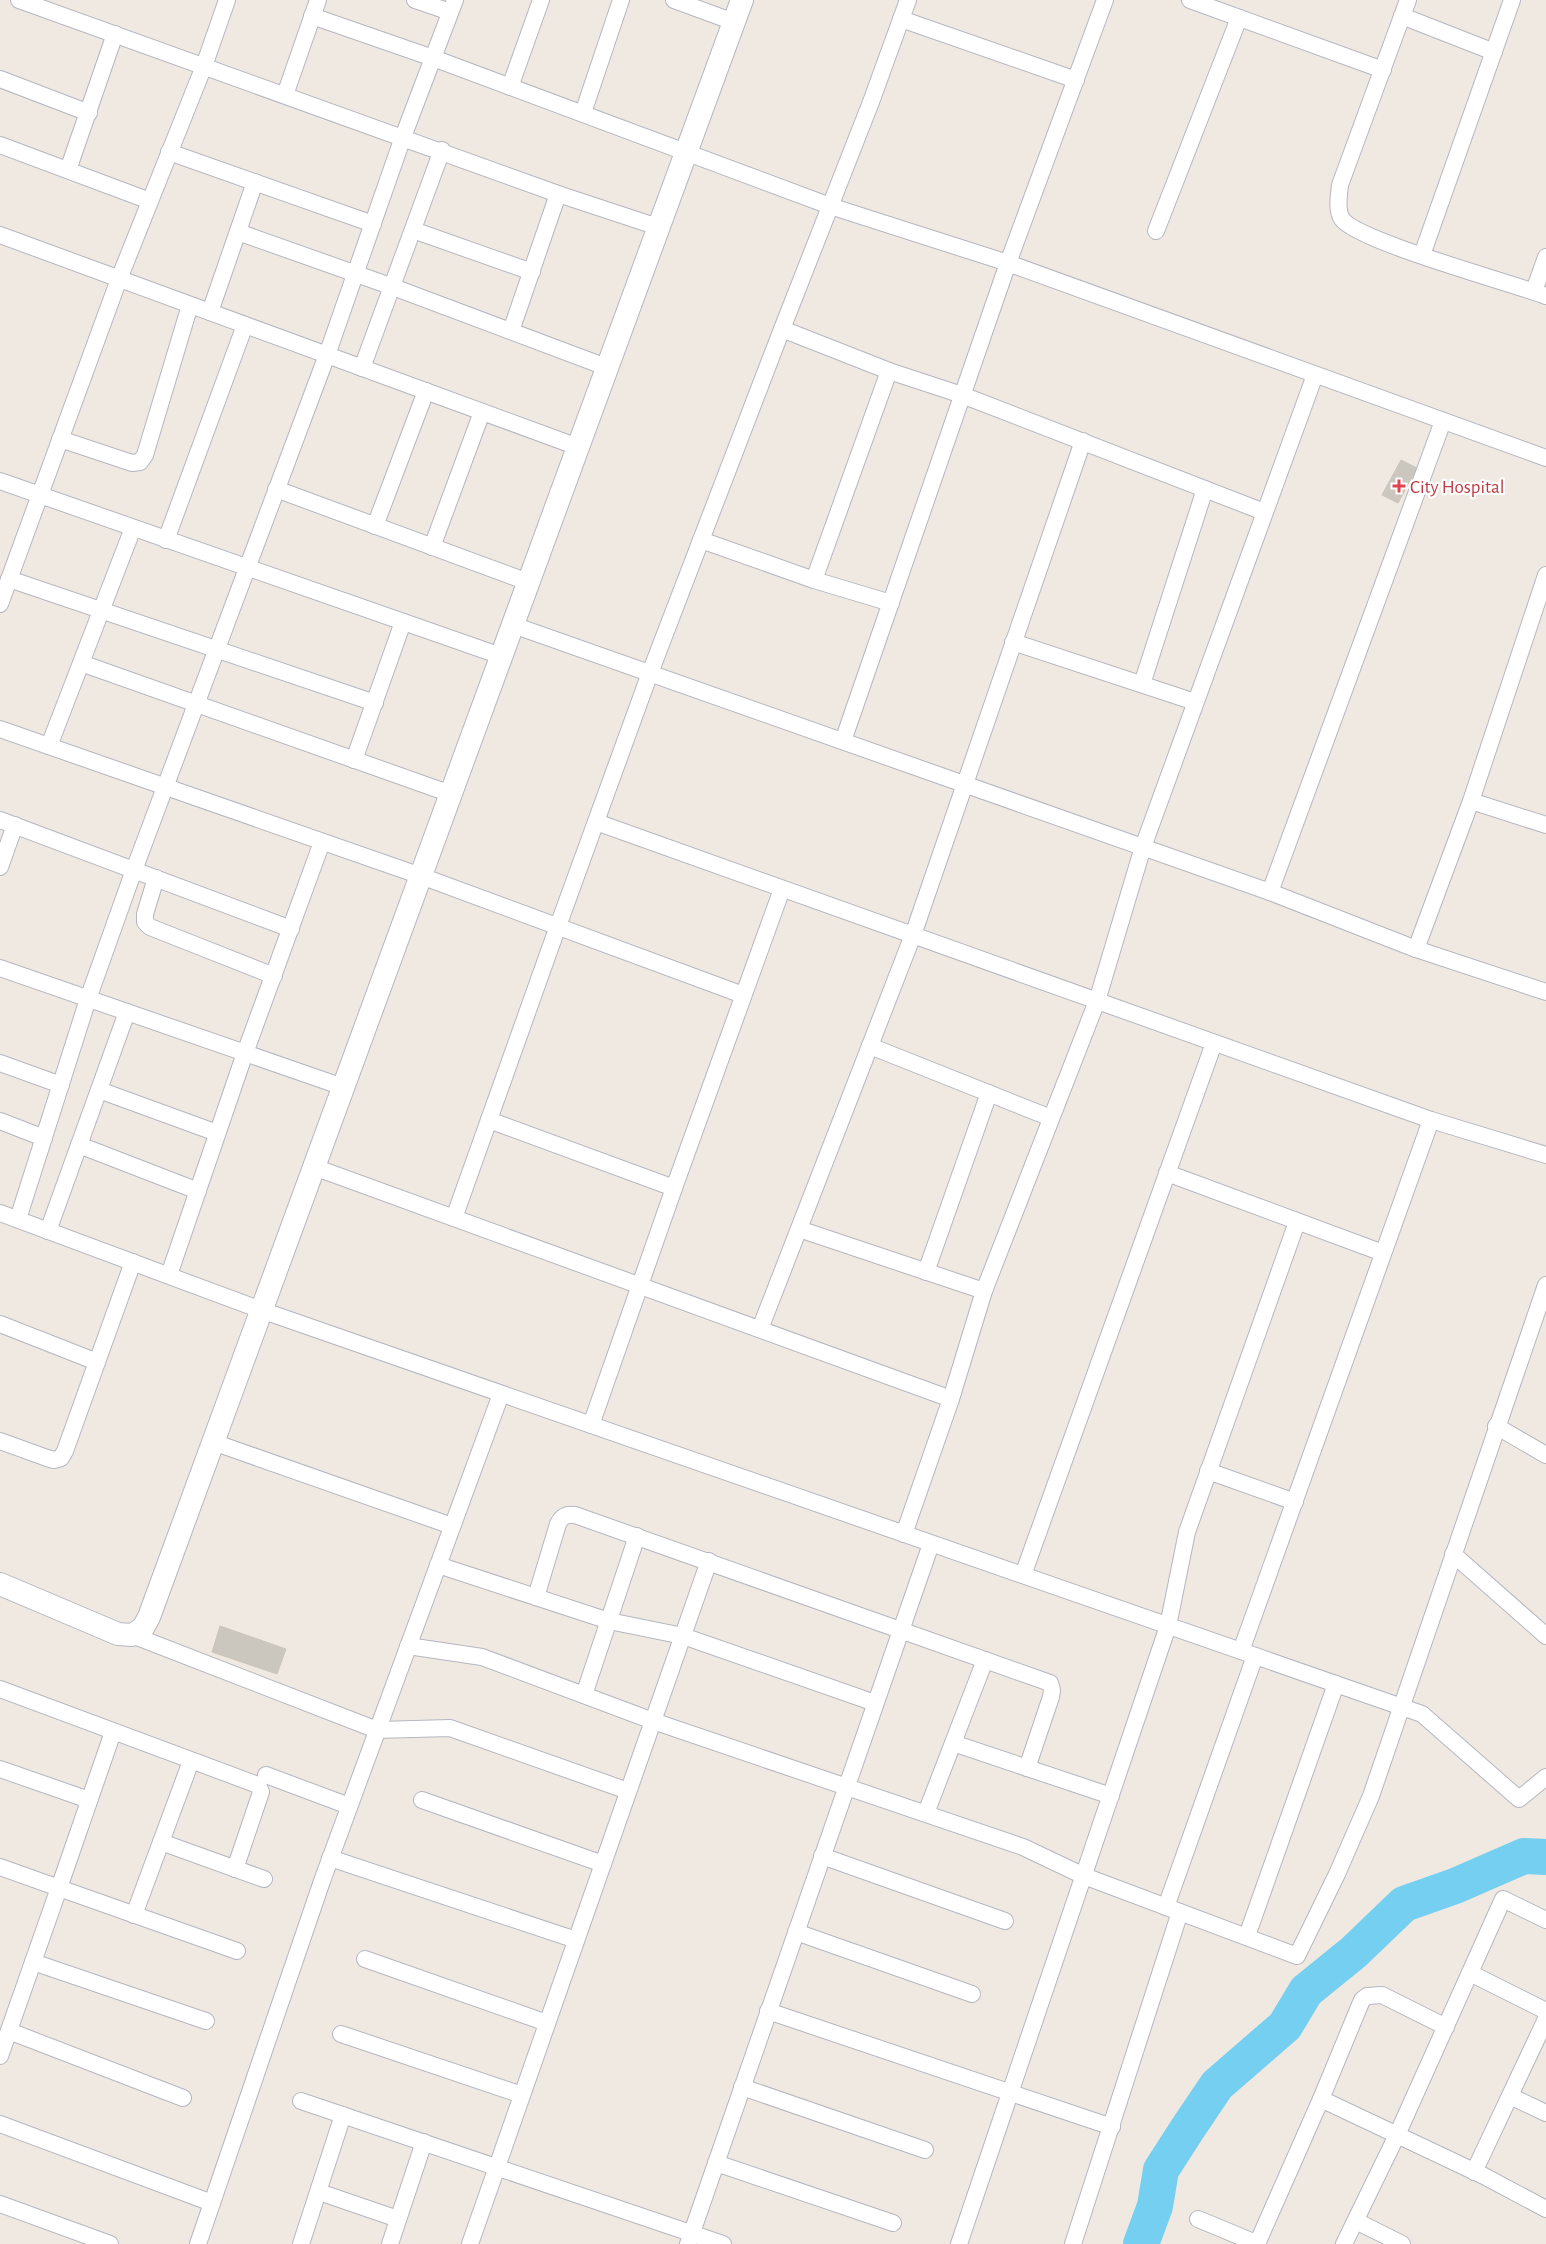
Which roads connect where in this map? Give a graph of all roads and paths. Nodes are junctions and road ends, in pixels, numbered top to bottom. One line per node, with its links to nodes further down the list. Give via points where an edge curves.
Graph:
1 (19, 0): 20 (street)
2 (227, 0): 23 (street)
3 (318, 0): 15 (street)
4 (416, 0): 14 (street)
5 (541, 0): 27 (street)
6 (621, 0): 30 (street)
7 (674, 0): 19 (street)
8 (742, 0): 19 (street)
9 (908, 0): 18 (street)
10 (1105, 0): 26 (street)
11 (1190, 0): 17 (street)
12 (1408, 0): 16 (street)
13 (1512, 0): 21 (street)
14 (452, 6): 22 (street)
15 (312, 16): 22 (street); 28 (street)
16 (1402, 16): 21 (street); 24 (street)
17 (1239, 18): 24 (street); 44 (street)
18 (901, 19): 26 (street); 40 (street)
19 (734, 22): 35 (street)
20 (115, 34): 23 (street); 29 (street)
21 (1494, 52): 47 (street)
22 (433, 58): 27 (street); 31 (street)
23 (204, 66): 28 (street); 34 (street)
24 (1383, 70): 47 (street, via 1340,185 1338,202 1342,218 1353,229)
25 (0, 79): 29 (street)
26 (1076, 80): 49 (street)
27 (510, 87): 30 (street)
28 (284, 95): 31 (street)
29 (89, 113): 36 (street)
30 (583, 113): 35 (street)
31 (404, 137): 33 (street); 41 (street)
32 (0, 145): 36 (street)
33 (442, 150): 38 (street); 43 (street)
34 (169, 152): 37 (street); 39 (street)
35 (685, 152): 40 (street); 42 (street)
36 (68, 170): 39 (street)
37 (255, 182): 41 (street); 45 (street)
38 (558, 194): 42 (street); 50 (street)
39 (150, 201): 52 (street)
40 (830, 206): 49 (street); 58 (street)
41 (373, 224): 51 (street)
42 (658, 227): 61 (street)
43 (413, 230): 50 (street); 53 (street)
44 (1156, 231)
45 (238, 232): 51 (street); 56 (street)
46 (0, 235): 52 (street)
47 (1422, 255): 54 (street)
48 (1546, 257): 54 (street)
49 (1008, 262): 64 (street); 66 (street)
50 (532, 272): 59 (street)
51 (355, 273): 53 (street); 60 (street)
52 (119, 279): 55 (street); 69 (street)
53 (392, 287): 59 (street); 62 (street)
54 (1540, 293)
55 (190, 305): 56 (street); 69 (street, via 145,455 140,462 132,463)
56 (210, 312): 57 (street)
57 (245, 325): 60 (street); 80 (street)
58 (782, 329): 63 (street); 81 (street)
59 (512, 331): 61 (street)
60 (327, 355): 62 (street); 74 (street)
61 (606, 367): 71 (street)
62 (362, 368): 65 (street)
63 (888, 371): 66 (street); 86 (street)
64 (1315, 375): 68 (street); 77 (street)
65 (426, 391): 67 (street); 78 (street)
66 (962, 395): 70 (street); 88 (street)
67 (482, 412): 71 (street); 82 (street)
68 (1443, 421): 72 (street); 120 (street)
69 (60, 439): 76 (street)
70 (1083, 442): 75 (street); 93 (street)
71 (578, 446): 87 (street)
72 (1546, 458)
73 (0, 481): 76 (street)
74 (276, 489): 78 (street); 83 (street)
75 (1205, 489): 77 (street); 98 (street)
76 (40, 496): 79 (street); 85 (street)
77 (1264, 512): 99 (street)
78 (375, 526): 82 (street)
79 (133, 528): 80 (street); 90 (street)
80 (166, 540): 83 (street)
81 (701, 540): 86 (street); 97 (street)
82 (432, 546): 87 (street)
83 (246, 568): 91 (street); 94 (street)
84 (1546, 575): 109 (street)
85 (9, 579): 89 (street); 90 (street)
86 (814, 580): 88 (street)
87 (528, 582): 92 (street)
88 (891, 603): 103 (street)
89 (0, 604)
90 (102, 610): 94 (street); 96 (street)
91 (404, 622): 95 (street); 100 (street)
92 (513, 625): 95 (street); 97 (street)
93 (1013, 642): 98 (street); 106 (street)
94 (216, 650): 100 (street); 101 (street)
95 (501, 656): 108 (street)
96 (81, 663): 101 (street); 104 (street)
97 (650, 673): 103 (street); 111 (street)
98 (1142, 684): 99 (street)
99 (1195, 702): 114 (street)
100 (374, 703): 105 (street)
101 (196, 704): 105 (street); 107 (street)
102 (0, 730): 104 (street)
103 (843, 741): 106 (street)
104 (49, 746): 107 (street)
105 (354, 760): 108 (street)
106 (964, 784): 114 (street); 123 (street)
107 (165, 787): 113 (street); 116 (street)
108 (451, 794): 117 (street)
109 (1471, 801): 112 (street); 124 (street)
110 (7, 822): 115 (street); 116 (street)
111 (596, 822): 119 (street); 121 (street)
112 (1546, 825)
113 (322, 842): 117 (street); 122 (street)
114 (1143, 847): 120 (street); 130 (street)
115 (0, 867)
116 (134, 870): 118 (street); 129 (street)
117 (421, 876): 121 (street); 137 (street)
118 (156, 878): 122 (street); 126 (street, via 145,914 145,922 150,927)
119 (782, 889): 123 (street); 128 (street)
120 (1270, 892): 124 (street)
121 (558, 926): 128 (street); 142 (street)
122 (291, 929): 126 (street)
123 (913, 935): 130 (street); 133 (street)
124 (1416, 950): 127 (street)
125 (0, 968): 129 (street)
126 (274, 976): 134 (street)
127 (1546, 992)
128 (743, 995): 150 (street)
129 (88, 999): 131 (street); 136 (street)
130 (1097, 1001): 132 (street); 140 (street)
131 (127, 1012): 134 (street); 138 (street)
132 (1214, 1043): 143 (street); 149 (street)
133 (870, 1046): 139 (street); 156 (street)
134 (245, 1053): 137 (street); 144 (street)
135 (0, 1063): 136 (street)
136 (61, 1085): 145 (street)
137 (343, 1087): 148 (street)
138 (99, 1090): 144 (street); 146 (street)
139 (989, 1093): 140 (street); 160 (street)
140 (1051, 1118): 164 (street)
141 (0, 1120): 145 (street)
142 (489, 1120): 150 (street); 153 (street)
143 (1431, 1120): 147 (street); 158 (street)
144 (217, 1134): 151 (street)
145 (44, 1138): 154 (street)
146 (80, 1145): 151 (street); 157 (street)
147 (1546, 1154)
148 (314, 1167): 153 (street); 165 (street)
149 (1167, 1174): 155 (street); 185 (street)
150 (674, 1188): 162 (street)
151 (198, 1191): 161 (street)
152 (0, 1213): 154 (street)
153 (454, 1218): 162 (street)
154 (18, 1219): 157 (street)
155 (1297, 1222): 158 (street); 176 (street)
156 (799, 1229): 160 (street); 167 (street)
157 (48, 1231): 159 (street)
158 (1383, 1253): 177 (street)
159 (133, 1262): 161 (street); 168 (street)
160 (926, 1272): 164 (street)
161 (169, 1276): 165 (street)
162 (639, 1285): 167 (street); 171 (street)
163 (1546, 1285): 172 (street)
164 (984, 1291): 170 (street)
165 (261, 1310): 169 (street); 174 (street)
166 (0, 1324): 168 (street)
167 (760, 1329): 170 (street)
168 (98, 1362): 173 (street, via 61,1458 54,1460)
169 (501, 1394): 171 (street); 178 (street)
170 (951, 1399): 179 (street)
171 (591, 1425): 179 (street)
172 (1496, 1426): 175 (street); 182 (street)
173 (0, 1441)
174 (213, 1442): 178 (street); 191 (street, via 149,1617 143,1628)
175 (1546, 1455)
176 (1208, 1471): 177 (street); 189 (street, via 1187,1532)
177 (1295, 1502): 195 (street)
178 (452, 1526): 184 (street)
179 (904, 1534): 181 (street)
180 (637, 1536): 183 (street); 187 (street, via 575,1515 561,1518); 188 (street)
181 (931, 1544): 185 (street); 190 (street)
182 (1453, 1554): 193 (street); 201 (street)
183 (709, 1561): 190 (street); 192 (street)
184 (438, 1564): 187 (street); 194 (street)
185 (1023, 1575): 189 (street)
186 (0, 1584): 191 (street, via 118,1634)
187 (536, 1597): 188 (street)
188 (609, 1621): 192 (street); 199 (street)
189 (1168, 1626): 195 (street); 213 (street)
190 (900, 1630): 196 (street); 200 (street)
191 (132, 1635): 203 (street)
192 (683, 1636): 200 (street); 202 (street)
193 (1546, 1636)
194 (408, 1646): 199 (street, via 482,1657); 203 (street)
195 (1248, 1654): 197 (street); 227 (street)
196 (985, 1660): 205 (street); 207 (street, via 1050,1683 1051,1697)
197 (1336, 1684): 201 (street); 232 (street)
198 (0, 1689): 204 (street)
199 (584, 1695): 202 (street)
200 (875, 1703): 211 (street)
201 (1402, 1707): 210 (street, via 1422,1714 1519,1799); 232 (street, via 1371,1796 1297,1956)
202 (653, 1721): 211 (street); 212 (street)
203 (377, 1730): 212 (street, via 450,1728); 216 (street)
204 (113, 1732): 206 (street); 214 (street)
205 (953, 1743): 207 (street); 217 (street)
206 (192, 1761): 218 (street); 223 (street, via 260,1788)
207 (1027, 1768): 213 (street)
208 (0, 1769): 214 (street)
209 (266, 1775): 216 (street)
210 (1546, 1777)
211 (846, 1786): 217 (street); 219 (street)
212 (628, 1791): 221 (street)
213 (1111, 1796): 224 (street)
214 (89, 1800): 226 (street)
215 (422, 1800): 221 (street)
216 (350, 1806): 220 (street)
217 (926, 1813): 224 (street, via 1023,1847)
218 (161, 1842): 223 (street); 228 (street)
219 (822, 1856): 230 (street); 231 (street)
220 (330, 1858): 233 (street); 266 (street)
221 (603, 1864): 233 (street)
222 (0, 1867): 226 (street)
223 (235, 1868): 225 (street)
224 (1084, 1876): 227 (street); 249 (street)
225 (264, 1879)
226 (59, 1888): 228 (street); 236 (street)
227 (1173, 1910): 232 (street); 258 (street)
228 (134, 1915): 234 (street)
229 (1546, 1920): 237 (street, via 1503,1899)
230 (1005, 1921)
231 (796, 1932): 238 (street); 239 (street)
232 (1247, 1936)
233 (576, 1940): 243 (street)
234 (237, 1951)
235 (365, 1959): 243 (street)
236 (33, 1962): 242 (street); 245 (street)
237 (1470, 1973): 240 (street); 244 (street)
238 (972, 1994)
239 (768, 2011): 248 (street); 249 (street)
240 (1546, 2011)
241 (1546, 2019): 251 (street)
242 (206, 2021)
243 (547, 2023): 250 (street)
244 (1446, 2027): 253 (street, via 1382,1995 1367,1996 1362,2000); 259 (street)
245 (9, 2031): 247 (street); 252 (street)
246 (341, 2034): 250 (street)
247 (0, 2056)
248 (742, 2087): 261 (street); 262 (street)
249 (1009, 2094): 258 (street); 281 (street)
250 (522, 2095): 263 (street)
251 (1510, 2096): 255 (street); 264 (street)
252 (183, 2098)
253 (1320, 2099): 259 (street); 283 (street)
254 (301, 2101): 256 (street)
255 (1546, 2114)
256 (343, 2115): 260 (street); 265 (street)
257 (0, 2124): 266 (street)
258 (1112, 2127): 282 (street)
259 (1397, 2135): 264 (street); 271 (street)
260 (424, 2142): 263 (street); 269 (street)
261 (925, 2150)
262 (716, 2163): 272 (street); 273 (street)
263 (496, 2167): 273 (street); 279 (street)
264 (1474, 2172): 268 (street)
265 (319, 2192): 269 (street); 277 (street)
266 (212, 2203): 276 (street)
267 (0, 2204): 275 (street)
268 (1546, 2209)
269 (398, 2219): 278 (street)
270 (1198, 2219): 274 (street)
271 (1356, 2221): 284 (street); 285 (street)
272 (893, 2223)
273 (690, 2238): 280 (street)
274 (1236, 2240): 283 (street)
275 (110, 2244)
276 (198, 2244)
277 (302, 2244)
278 (390, 2244)
279 (470, 2244)
280 (723, 2244)
281 (959, 2244)
282 (1073, 2244)
283 (1257, 2244)
284 (1344, 2244)
285 (1402, 2244)

